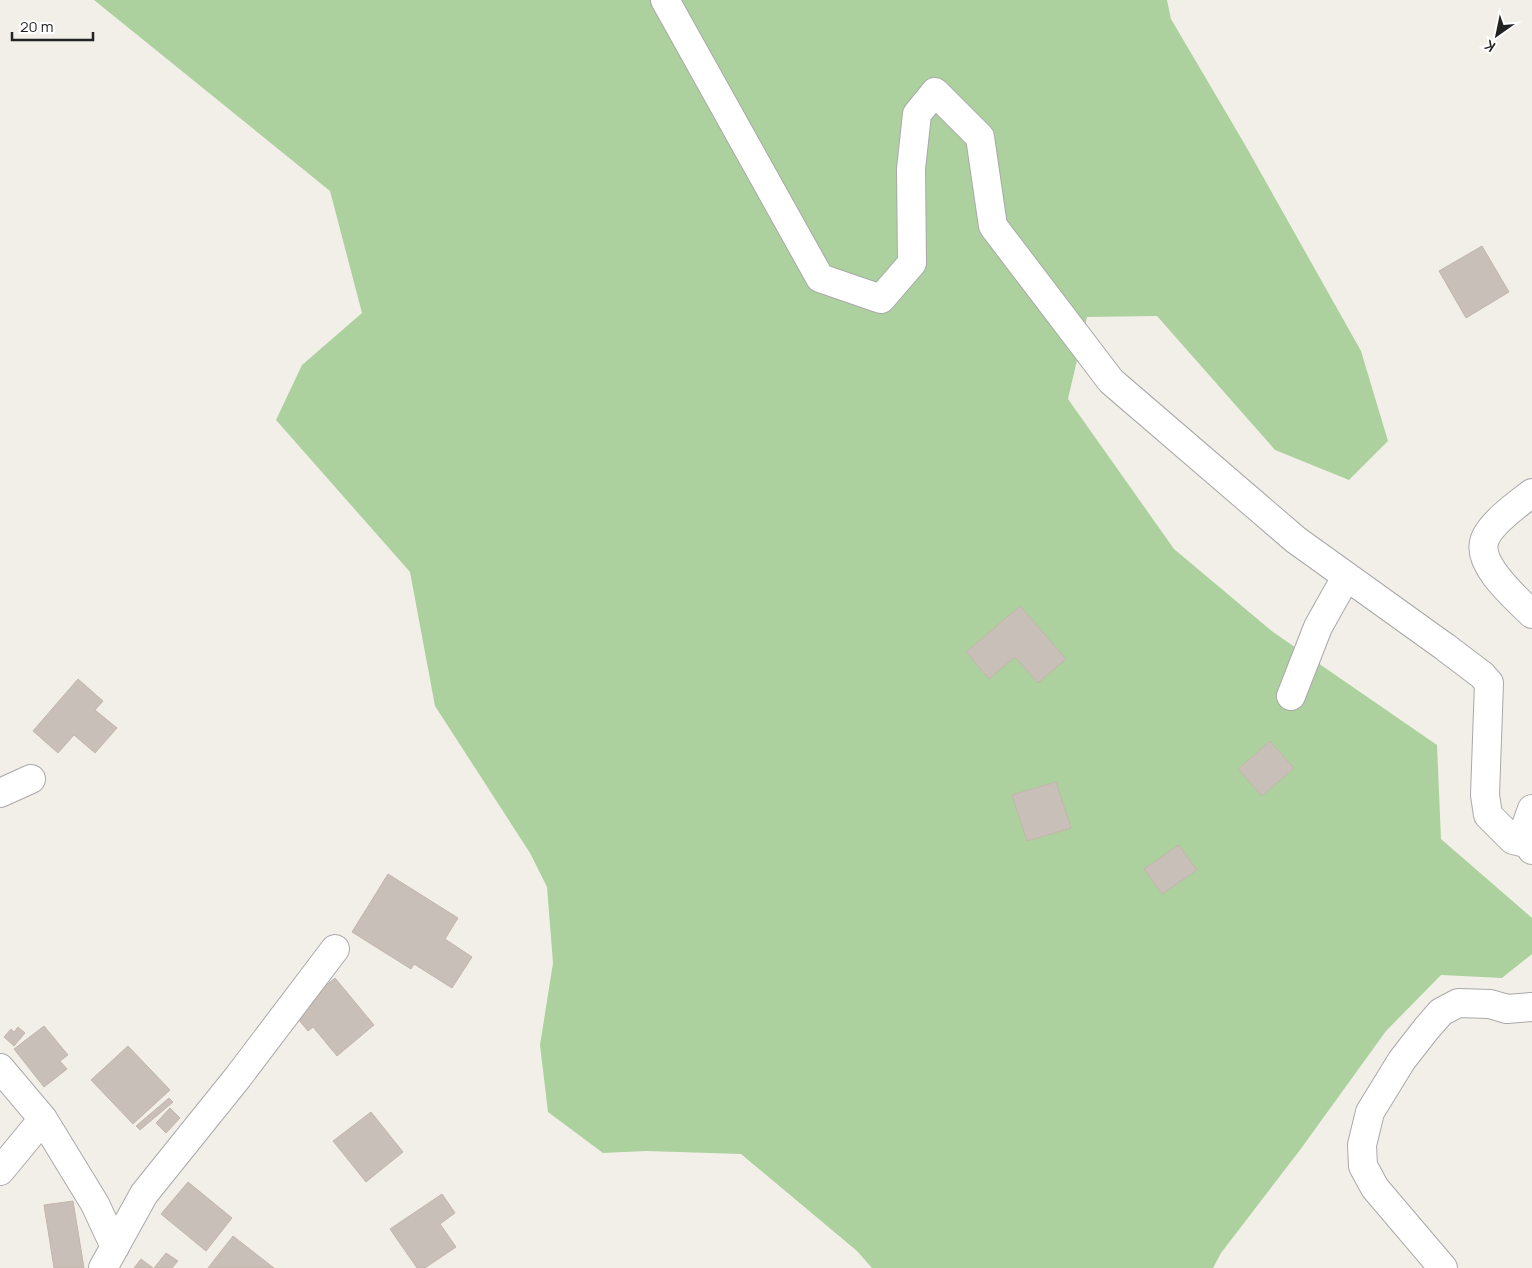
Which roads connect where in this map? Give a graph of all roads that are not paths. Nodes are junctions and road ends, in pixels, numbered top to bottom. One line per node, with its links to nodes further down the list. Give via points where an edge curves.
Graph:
1 (664, 0): 3 (street, via 820,278 881,299 912,263 911,169 916,114 935,92 980,137 993,226 1111,381 1296,540)
2 (1532, 493): 4 (street, via 1491,530 1484,540 1484,551 1486,562 1501,582)
3 (1346, 577): 5 (street, via 1318,626); 9 (street, via 1453,653 1489,683 1485,795 1488,815 1513,840)
4 (1532, 614)
5 (1291, 696)
6 (31, 779): 7 (street)
7 (0, 793)
8 (1532, 808): 9 (street, via 1526,826)
9 (1531, 847)
10 (335, 949): 15 (street, via 144,1194)
11 (1532, 1008): 16 (street, via 1458,1003 1441,1012 1402,1060 1370,1112 1362,1145 1363,1166 1375,1188)
12 (0, 1068): 13 (street)
13 (42, 1119): 14 (street); 15 (street, via 94,1204)
14 (0, 1171)
15 (109, 1257)
16 (1443, 1268)

